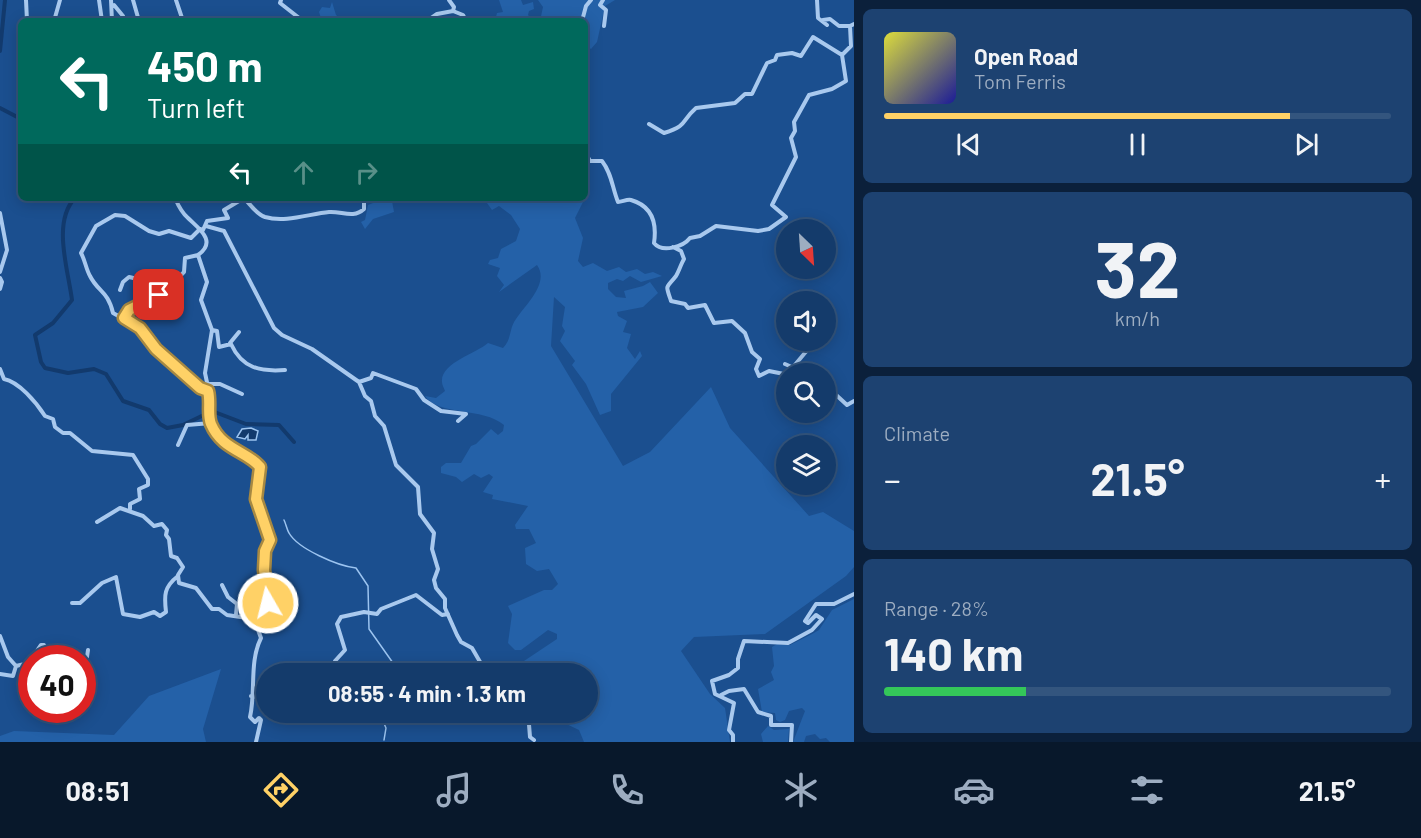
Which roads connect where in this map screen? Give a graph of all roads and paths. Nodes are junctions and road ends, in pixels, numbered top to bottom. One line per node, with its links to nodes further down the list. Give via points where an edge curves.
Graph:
1 (26, 0): 16 (street)
2 (60, 0): 17 (street)
3 (99, 0): 18 (street)
4 (111, 0): 13 (street)
5 (133, 0): 20 (street)
6 (176, 0): 21 (street)
7 (281, 0): 22 (street)
8 (449, 0): 14 (street)
9 (591, 0): 25 (street)
10 (603, 0): 29 (street, via 600,5 606,10)
11 (817, 0): 26 (street, via 818,18)
12 (115, 3): 13 (street); 15 (street)
13 (112, 10): 19 (street)
14 (453, 11): 23 (street); 24 (street)
15 (123, 16)
16 (27, 18)
17 (55, 18)
18 (102, 18)
19 (112, 18)
20 (138, 18)
21 (182, 18)
22 (299, 18)
23 (431, 18)
24 (464, 18)
25 (583, 18)
26 (824, 20): 27 (street); 28 (street, via 830,19 839,26)
27 (827, 25)
28 (852, 25): 30 (street, via 851,45)
29 (604, 26)
30 (842, 55): 31 (street, via 813,38 801,56 777,55 767,63 752,94 745,94 735,103 696,108 686,123 663,133); 39 (street, via 846,81 809,95 794,122 791,138 796,157 772,205 786,217 769,229 758,231 716,226 684,245)
31 (649, 124)
32 (588, 157): 39 (street, via 602,161 610,172 618,202 632,200 650,210 655,225 654,243 663,249)
33 (175, 201): 38 (street)
34 (239, 201): 38 (street, via 224,210 228,218 209,220)
35 (247, 201): 36 (street, via 263,217 284,218 360,213)
36 (364, 201)
37 (0, 213): 41 (street, via 6,236)
38 (204, 228): 40 (street, via 205,249); 47 (street, via 191,238 169,231 159,234 119,215 96,226 81,253 89,275 109,298 113,313); 54 (street, via 224,231 274,328)
39 (670, 247): 53 (street, via 681,251 684,258 666,287 671,301 688,308 705,305 714,323 732,321 745,333 752,352 760,359 756,369 759,376 764,371)
40 (198, 255): 44 (street, via 185,258 180,277); 48 (street, via 207,282 201,300)
41 (2, 256): 42 (street)
42 (0, 272)
43 (0, 278): 45 (street)
44 (158, 285): 46 (street, via 129,277); 47 (street, via 157,297 129,310)
45 (0, 289)
46 (120, 290)
47 (124, 318): 56 (street)
48 (212, 330): 50 (street, via 218,332 219,346); 55 (street, via 205,373)
49 (239, 332): 50 (street)
50 (230, 343): 52 (street, via 241,360 254,370)
51 (0, 369): 63 (street, via 4,379 13,381 45,416 53,418 63,433 70,433 92,451 134,455 148,484 139,489 140,499 130,504)
52 (285, 370)
53 (776, 373)
54 (359, 382): 60 (street, via 371,378 373,373 416,389 441,411 466,414); 69 (street, via 384,426 396,465 418,488 420,514 434,533 432,549 438,569 434,582)
55 (207, 384): 56 (street); 57 (street, via 220,384)
56 (208, 391): 61 (street)
57 (242, 394)
58 (836, 395): 59 (street, via 847,405)
59 (854, 401)
60 (458, 421)
61 (211, 423): 62 (street, via 187,425); 71 (street, via 228,445 260,467 256,499 270,540 264,570 269,600 266,609)
62 (178, 445)
63 (130, 509): 64 (street, via 120,508); 65 (street, via 154,526 166,527 171,556 183,567)
64 (98, 522)
65 (178, 575): 68 (street, via 167,584 166,612 160,616 154,612 140,617 121,613 116,578 102,583 80,603); 70 (street, via 179,583 196,588 212,609)
66 (222, 585): 70 (street, via 237,604)
67 (854, 594): 77 (street, via 834,604 816,604 805,621 816,615 822,619 791,642 758,644 744,640 738,668 712,681 714,693)
68 (72, 603)
69 (448, 614): 73 (street, via 442,615 416,595 377,614 364,612 341,617 337,624 345,650); 74 (street, via 461,642 472,648)
70 (236, 615): 71 (street)
71 (254, 619): 78 (street, via 261,638 255,649)
72 (0, 636): 75 (street)
73 (335, 663)
74 (481, 663)
75 (16, 666): 76 (street, via 13,676)
76 (0, 674)
77 (721, 695): 83 (street, via 734,703 729,730); 84 (street, via 744,689 759,712 771,716 771,725 792,725)
78 (251, 696): 79 (street); 82 (street, via 250,717 255,722 261,720)
79 (256, 697)
80 (528, 723): 81 (street)
81 (534, 740)
82 (256, 742)
83 (733, 742)
84 (790, 742)

